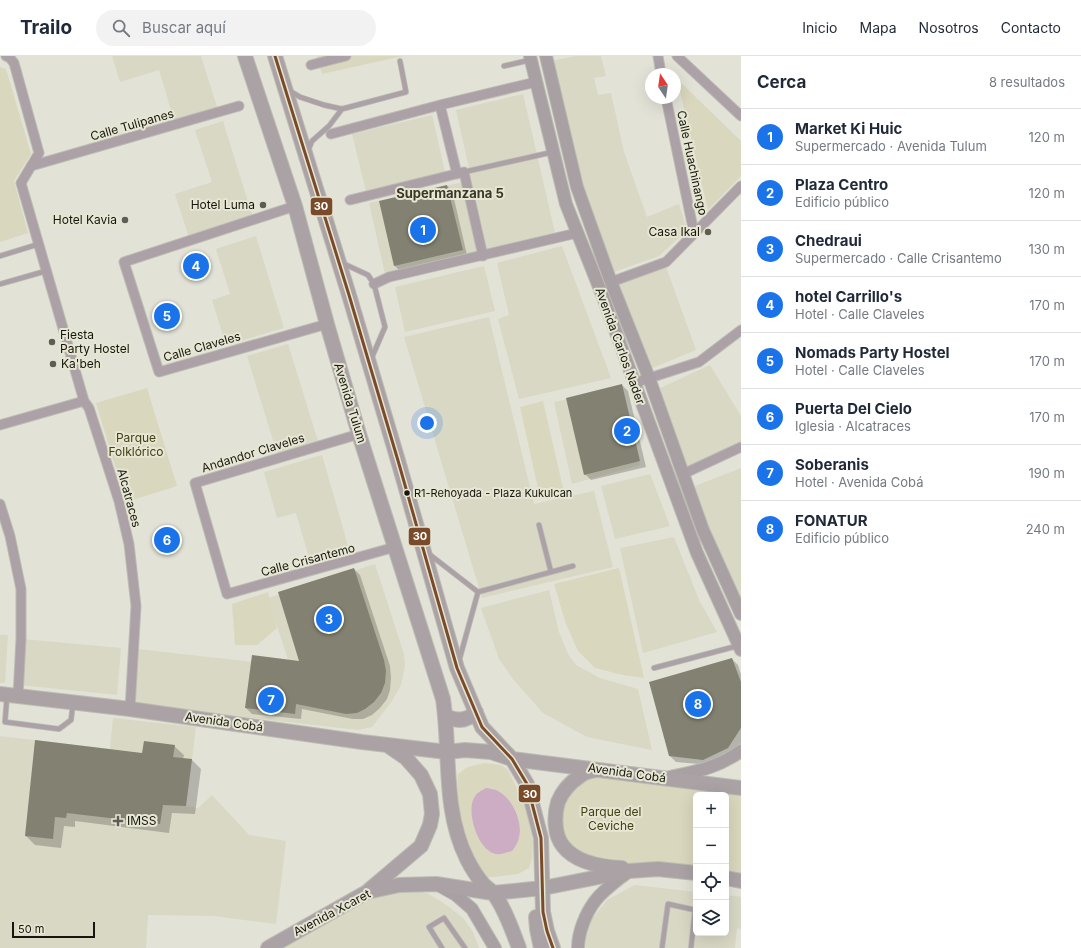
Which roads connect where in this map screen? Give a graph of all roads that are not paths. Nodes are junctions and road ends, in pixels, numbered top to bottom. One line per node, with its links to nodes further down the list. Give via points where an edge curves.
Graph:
1 (245, 56): 27 (main road, Avenida Tulum)
2 (275, 56): 14 (main road)
3 (346, 56): 10 (street)
4 (547, 56): 8 (street); 35 (street, Avenida Carlos Nader, via 577,187)
5 (658, 56): 12 (street)
6 (677, 56): 19 (street)
7 (10, 57): 23 (street, Alcatraces, via 38,144 39,153)
8 (530, 58): 11 (lane); 13 (street, Avenida Carlos Nader)
9 (400, 62): 18 (lane, via 406,92)
10 (311, 65)
11 (504, 66)
12 (660, 68)
13 (536, 82): 16 (street); 21 (street, Avenida Carlos Nader)
14 (285, 88): 18 (lane, via 300,97); 22 (main road)
15 (667, 104): 29 (street, Calle Huachinango)
16 (440, 105): 20 (street); 24 (street)
17 (239, 106): 23 (street, Calle Tulipanes)
18 (342, 109): 22 (lane, via 329,126 312,141)
19 (741, 116)
20 (331, 134)
21 (553, 152): 24 (lane); 28 (street, Avenida Carlos Nader, via 566,204)
22 (306, 155): 33 (main road)
23 (32, 166): 30 (street, Alcatraces, via 21,183)
24 (460, 173): 26 (street); 32 (street)
25 (741, 186): 29 (street, Calle Huachinango)
26 (350, 200)
27 (295, 206): 38 (main road, Avenida Tulum); 38 (street, Calle Claveles, via 124,262 160,372)
28 (577, 233): 32 (street); 42 (street, Avenida Carlos Nader)
29 (694, 233): 35 (street, Calle Huachinango, via 666,262)
30 (39, 244): 31 (lane); 34 (street, Alcatraces)
31 (0, 256)
32 (483, 256): 37 (street, via 389,277)
33 (339, 262): 37 (lane, via 368,275); 40 (main road)
34 (46, 272): 36 (lane); 43 (street, Alcatraces)
35 (611, 282): 41 (street, Avenida Carlos Nader)
36 (0, 284)
37 (374, 284): 40 (lane, via 385,327)
38 (327, 324): 45 (main road, Avenida Tulum)
39 (741, 330): 41 (street, via 699,362)
40 (369, 362): 51 (main road)
41 (649, 378): 42 (street); 47 (street, Avenida Carlos Nader)
42 (634, 383): 57 (street, Avenida Carlos Nader, via 697,554)
43 (84, 401): 44 (street); 62 (street, Alcatraces, via 89,408 120,501 129,544 136,606)
44 (0, 425)
45 (360, 434): 50 (main road, Avenida Tulum); 55 (street, Andandor Claveles, via 195,483)
46 (741, 447): 47 (street)
47 (683, 474): 56 (street, Avenida Carlos Nader, via 703,530)
48 (0, 504): 60 (street, via 10,536 21,589 21,639)
49 (539, 526): 53 (lane)
50 (395, 547): 55 (street, Calle Crisantemo); 64 (main road, Avenida Tulum, via 444,699)
51 (423, 549): 54 (lane); 58 (main road)
52 (573, 566): 53 (lane)
53 (551, 572): 54 (lane)
54 (478, 592): 58 (lane)
55 (226, 594)
56 (741, 614)
57 (740, 648): 59 (lane)
58 (457, 668): 63 (main road)
59 (654, 668)
60 (8, 694): 61 (main road, Avenida Cobá); 61 (lane, via 5,722 59,729 71,720)
61 (74, 702): 62 (main road, Avenida Cobá)
62 (130, 709): 65 (main road, Avenida Cobá)
63 (476, 712): 64 (main road, via 462,720); 68 (main road, via 482,727)
64 (446, 716): 67 (main road, Avenida Tulum)
65 (386, 744): 67 (main road, Avenida Cobá); 79 (main road, via 406,758 421,775 430,794 432,814 421,846)
66 (741, 751): 70 (street, via 708,769)
67 (447, 752): 68 (main road, Avenida Cobá, via 491,752); 80 (main road, Avenida Tulum, via 452,809 458,836 467,859 483,884)
68 (512, 759): 69 (main road, Avenida Cobá); 78 (main road, via 527,784 542,838)
69 (599, 769): 70 (main road, Avenida Cobá); 72 (main road, via 581,775 568,786 558,801 557,835 563,846 575,856 606,867)
70 (665, 778): 71 (main road, Avenida Cobá)
71 (741, 788)
72 (658, 869): 73 (main road); 74 (main road)
73 (629, 871): 78 (main road); 90 (street, via 596,900 585,920)
74 (693, 874)
75 (729, 879): 76 (main road)
76 (741, 881)
77 (436, 884): 79 (main road, Avenida Xcaret, via 399,885); 80 (main road, Avenida Xcaret); 85 (street, via 456,895 472,909)
78 (543, 888): 80 (main road, Avenida Xcaret); 88 (main road, via 537,903 536,916); 89 (main road, via 543,912)
79 (367, 892): 82 (main road, Avenida Xcaret)
80 (493, 893): 81 (main road)
81 (514, 933): 86 (main road); 87 (main road)
82 (268, 948)
83 (442, 948): 84 (lane, via 430,927 444,918)
84 (465, 948)
85 (496, 948)
86 (509, 948)
87 (520, 948)
88 (541, 948)
89 (553, 948)
90 (578, 948)
91 (662, 948): 92 (lane, via 668,904 695,910)
92 (691, 948)

